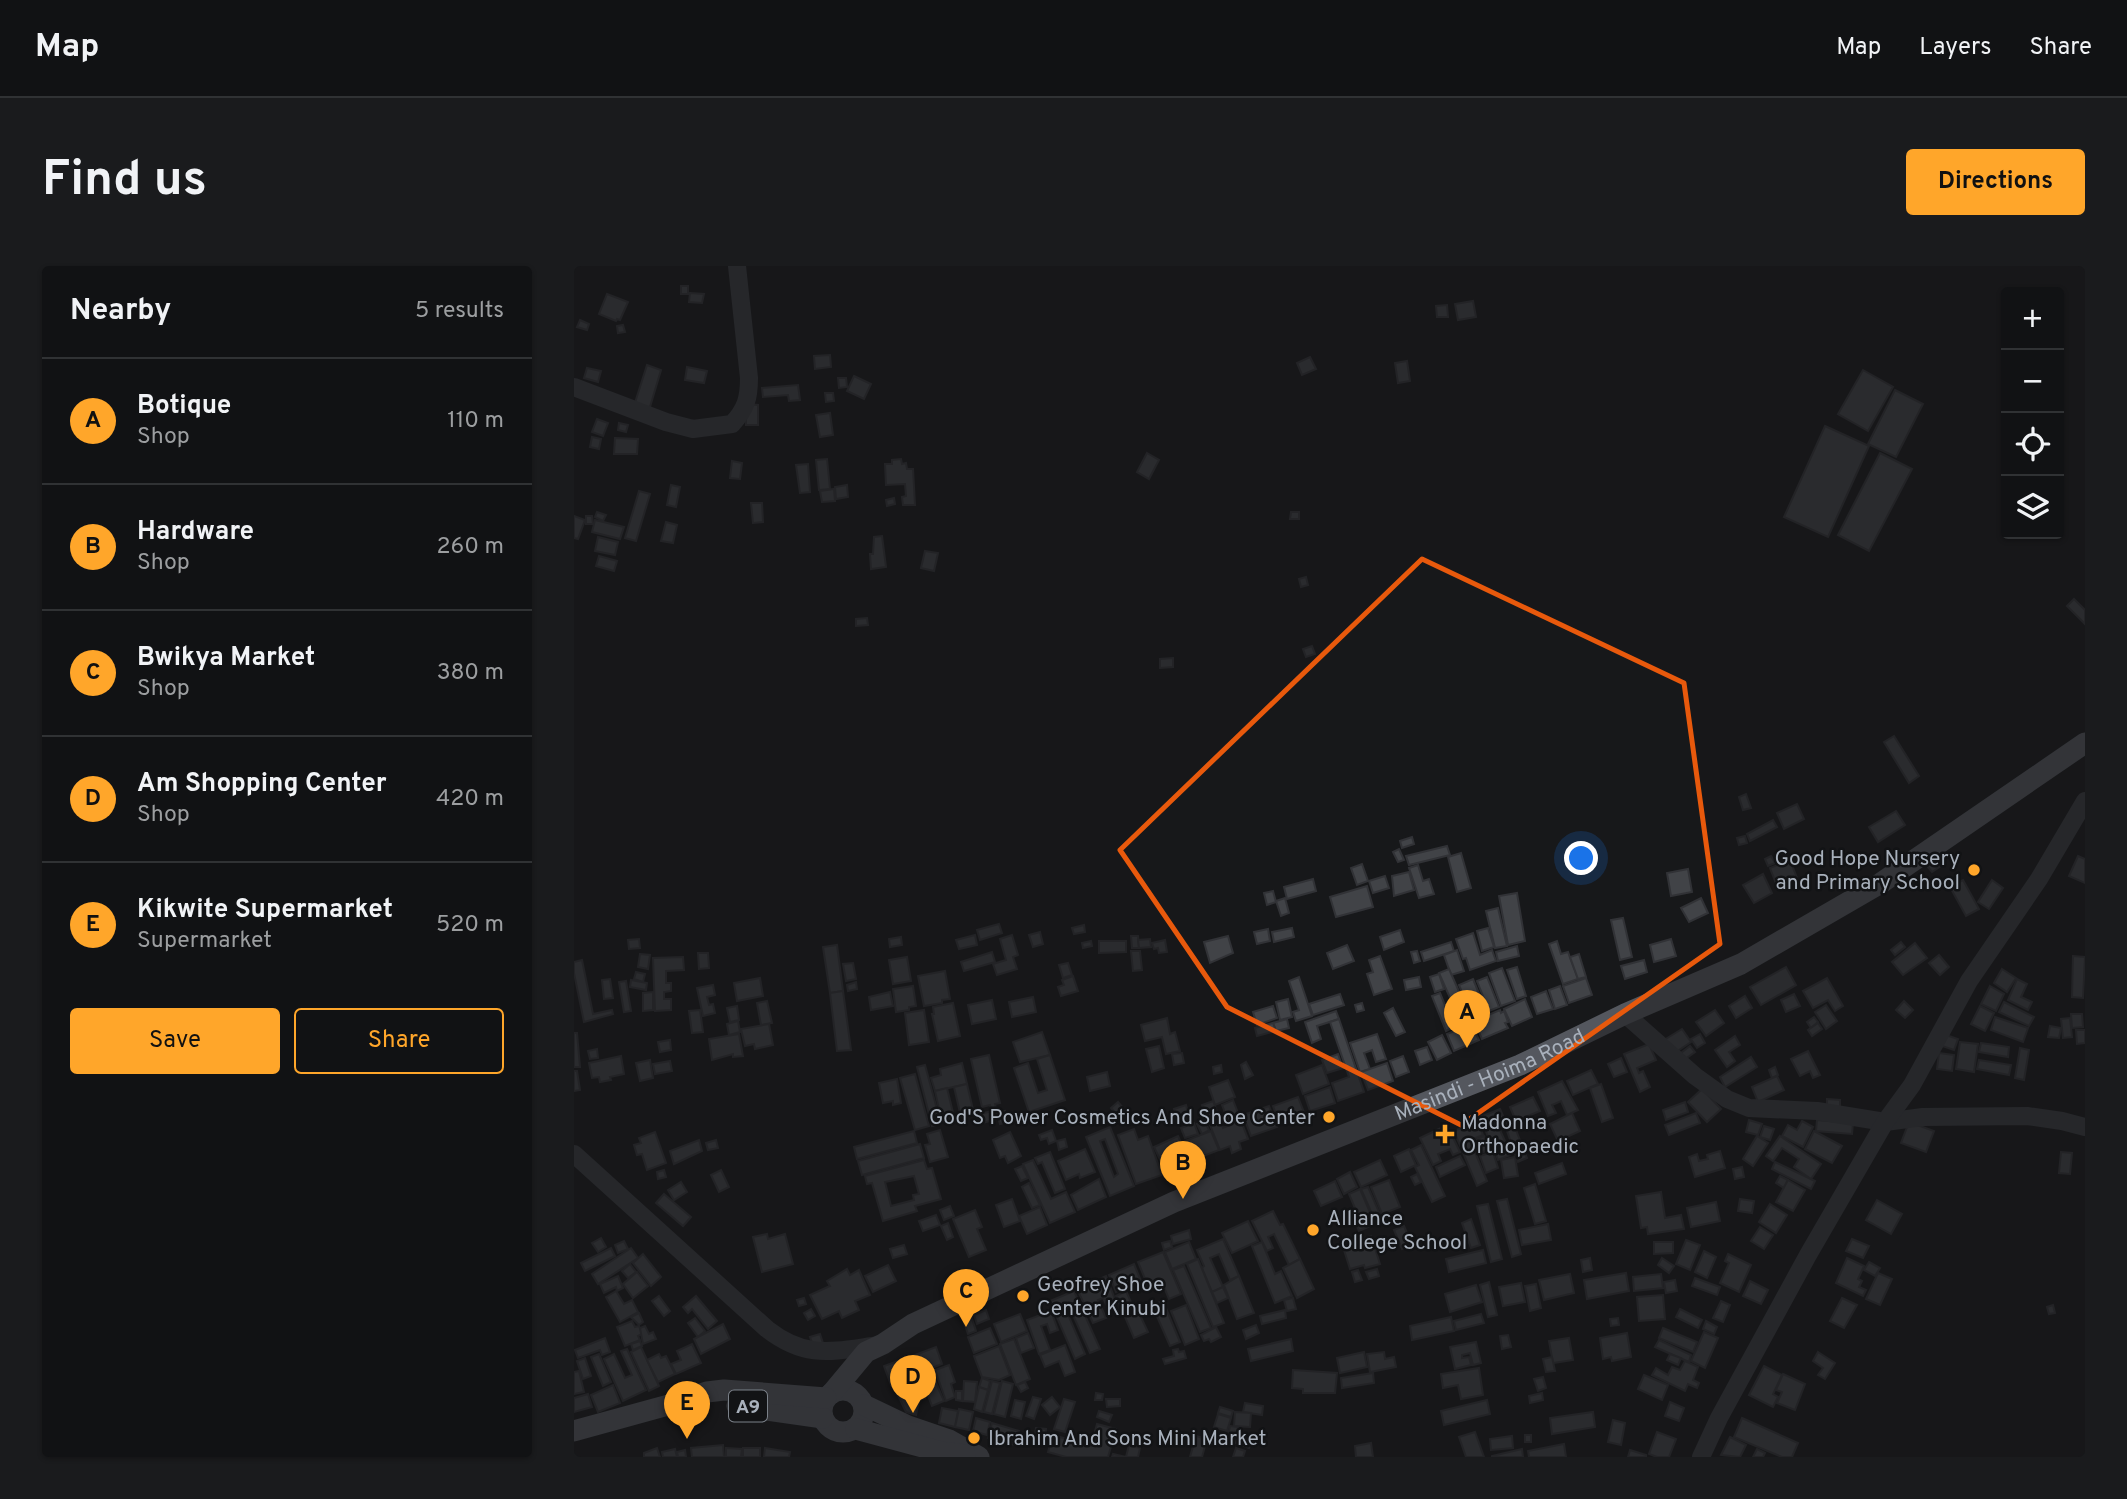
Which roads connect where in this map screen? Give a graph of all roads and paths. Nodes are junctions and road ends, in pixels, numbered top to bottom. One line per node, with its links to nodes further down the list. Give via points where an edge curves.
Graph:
1 (737, 266): 2 (street, via 749,396 744,411 732,424 693,429)
2 (574, 387)
3 (2085, 743): 5 (main road, Masindi - Hoima Road, via 1881,883 1741,964)
4 (2085, 801): 6 (street)
5 (1625, 1014): 6 (street, via 1727,1100 1749,1108 1817,1111); 9 (main road, Masindi - Hoima Road, via 1520,1065 1174,1202 913,1324)
6 (1885, 1122): 7 (street, via 2003,1116); 15 (street)
7 (2085, 1127)
8 (574, 1154): 9 (street, via 788,1344 824,1352)
9 (875, 1348): 10 (main road); 11 (main road, Masindi - Hoima Road)
10 (862, 1402): 11 (main road, A9, via 844,1390); 12 (main road, via 863,1418); 14 (main road, A9)
11 (827, 1403): 12 (main road, A9, via 830,1428 836,1432); 13 (main road, A9, via 759,1407 672,1404)
12 (856, 1429): 14 (main road, A9, via 941,1452)
13 (574, 1431)
14 (977, 1456)
15 (1701, 1457)

